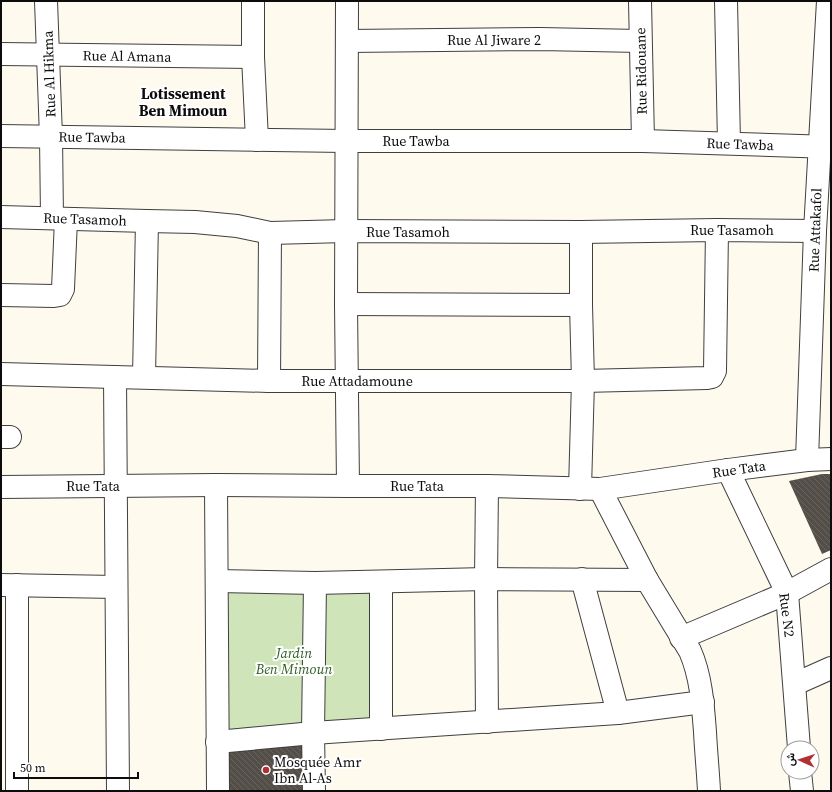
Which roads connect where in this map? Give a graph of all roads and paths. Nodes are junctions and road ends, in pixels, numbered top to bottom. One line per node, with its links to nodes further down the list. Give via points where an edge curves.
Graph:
1 (46, 1): 10 (street, Rue Al Hikma)
2 (253, 1): 11 (street)
3 (347, 1): 7 (street)
4 (640, 1): 8 (street, Rue Ridouane)
5 (726, 1): 17 (street)
6 (828, 1): 18 (street, Rue Attakafol)
7 (348, 40): 8 (street, Rue Al Jiware 2); 15 (street)
8 (640, 41): 16 (street, Rue Ridouane)
9 (1, 54): 10 (street, Rue Al Amana)
10 (48, 54): 11 (street, Rue Al Amana); 13 (street, Rue Al Hikma)
11 (253, 57): 14 (street)
12 (1, 136): 13 (street, Rue Tawba)
13 (51, 137): 14 (street, Rue Tawba); 20 (street, Rue Al Hikma)
14 (257, 140): 15 (street, Rue Tawba)
15 (346, 141): 16 (street, Rue Tawba); 23 (street)
16 (643, 141): 17 (street, Rue Tawba)
17 (728, 143): 18 (street, Rue Tawba)
18 (825, 147): 24 (street, Rue Attakafol)
19 (1, 217): 20 (street, Rue Tasamoh)
20 (59, 218): 21 (street, Rue Tasamoh); 27 (street, Rue Al Hikma, via 63,289 60,295)
21 (146, 222): 26 (street, Rue Tasamoh, via 195,222 237,226); 32 (street)
22 (717, 230): 24 (street, Rue Tasamoh); 25 (street, Rue Tasamoh); 35 (street, Rue Attadamoune, via 715,371 712,377)
23 (346, 231): 25 (street, Rue Tasamoh); 26 (street, Rue Tasamoh); 28 (street)
24 (815, 231): 37 (street, Rue Attakafol)
25 (581, 232): 29 (street)
26 (270, 233): 33 (street)
27 (1, 295)
28 (346, 304): 29 (street); 34 (street)
29 (581, 305): 35 (street)
30 (1, 374): 31 (street, Rue Attadamoune)
31 (115, 377): 32 (street, Rue Attadamoune); 40 (street)
32 (144, 377): 33 (street, Rue Attadamoune)
33 (269, 381): 34 (street, Rue Attadamoune)
34 (347, 381): 35 (street, Rue Attadamoune); 41 (street)
35 (583, 381): 44 (street)
36 (831, 459): 37 (street, Rue Tata)
37 (806, 460): 38 (street, Rue Tata)
38 (728, 470): 44 (street, Rue Tata); 54 (street, Rue N2)
39 (216, 485): 40 (street, Rue Tata); 41 (street, Rue Tata); 49 (street)
40 (116, 486): 43 (street, Rue Tata); 53 (street)
41 (348, 486): 42 (street, Rue Tata)
42 (487, 486): 44 (street, Rue Tata); 46 (street)
43 (1, 487)
44 (590, 489): 48 (street)
45 (831, 569): 54 (street)
46 (486, 579): 47 (street); 50 (street); 60 (street)
47 (582, 579): 48 (street); 59 (street)
48 (647, 580): 55 (street)
49 (217, 581): 51 (street); 64 (street)
50 (381, 582): 51 (street); 61 (street)
51 (315, 583): 62 (street)
52 (9, 585): 53 (street); 66 (street)
53 (116, 587): 67 (street)
54 (787, 593): 55 (street); 57 (street, Rue N2)
55 (682, 638): 58 (street, via 698,673)
56 (831, 668): 57 (street)
57 (794, 684): 63 (street, Rue N2)
58 (703, 702): 59 (street); 70 (street)
59 (618, 713): 60 (street)
60 (486, 722): 61 (street)
61 (381, 728): 62 (street)
62 (313, 733): 64 (street); 69 (street)
63 (798, 740)
64 (217, 742): 68 (street)
65 (801, 780): 71 (street)
66 (17, 791)
67 (118, 791)
68 (218, 791)
69 (314, 791)
70 (709, 791)
71 (802, 791)

